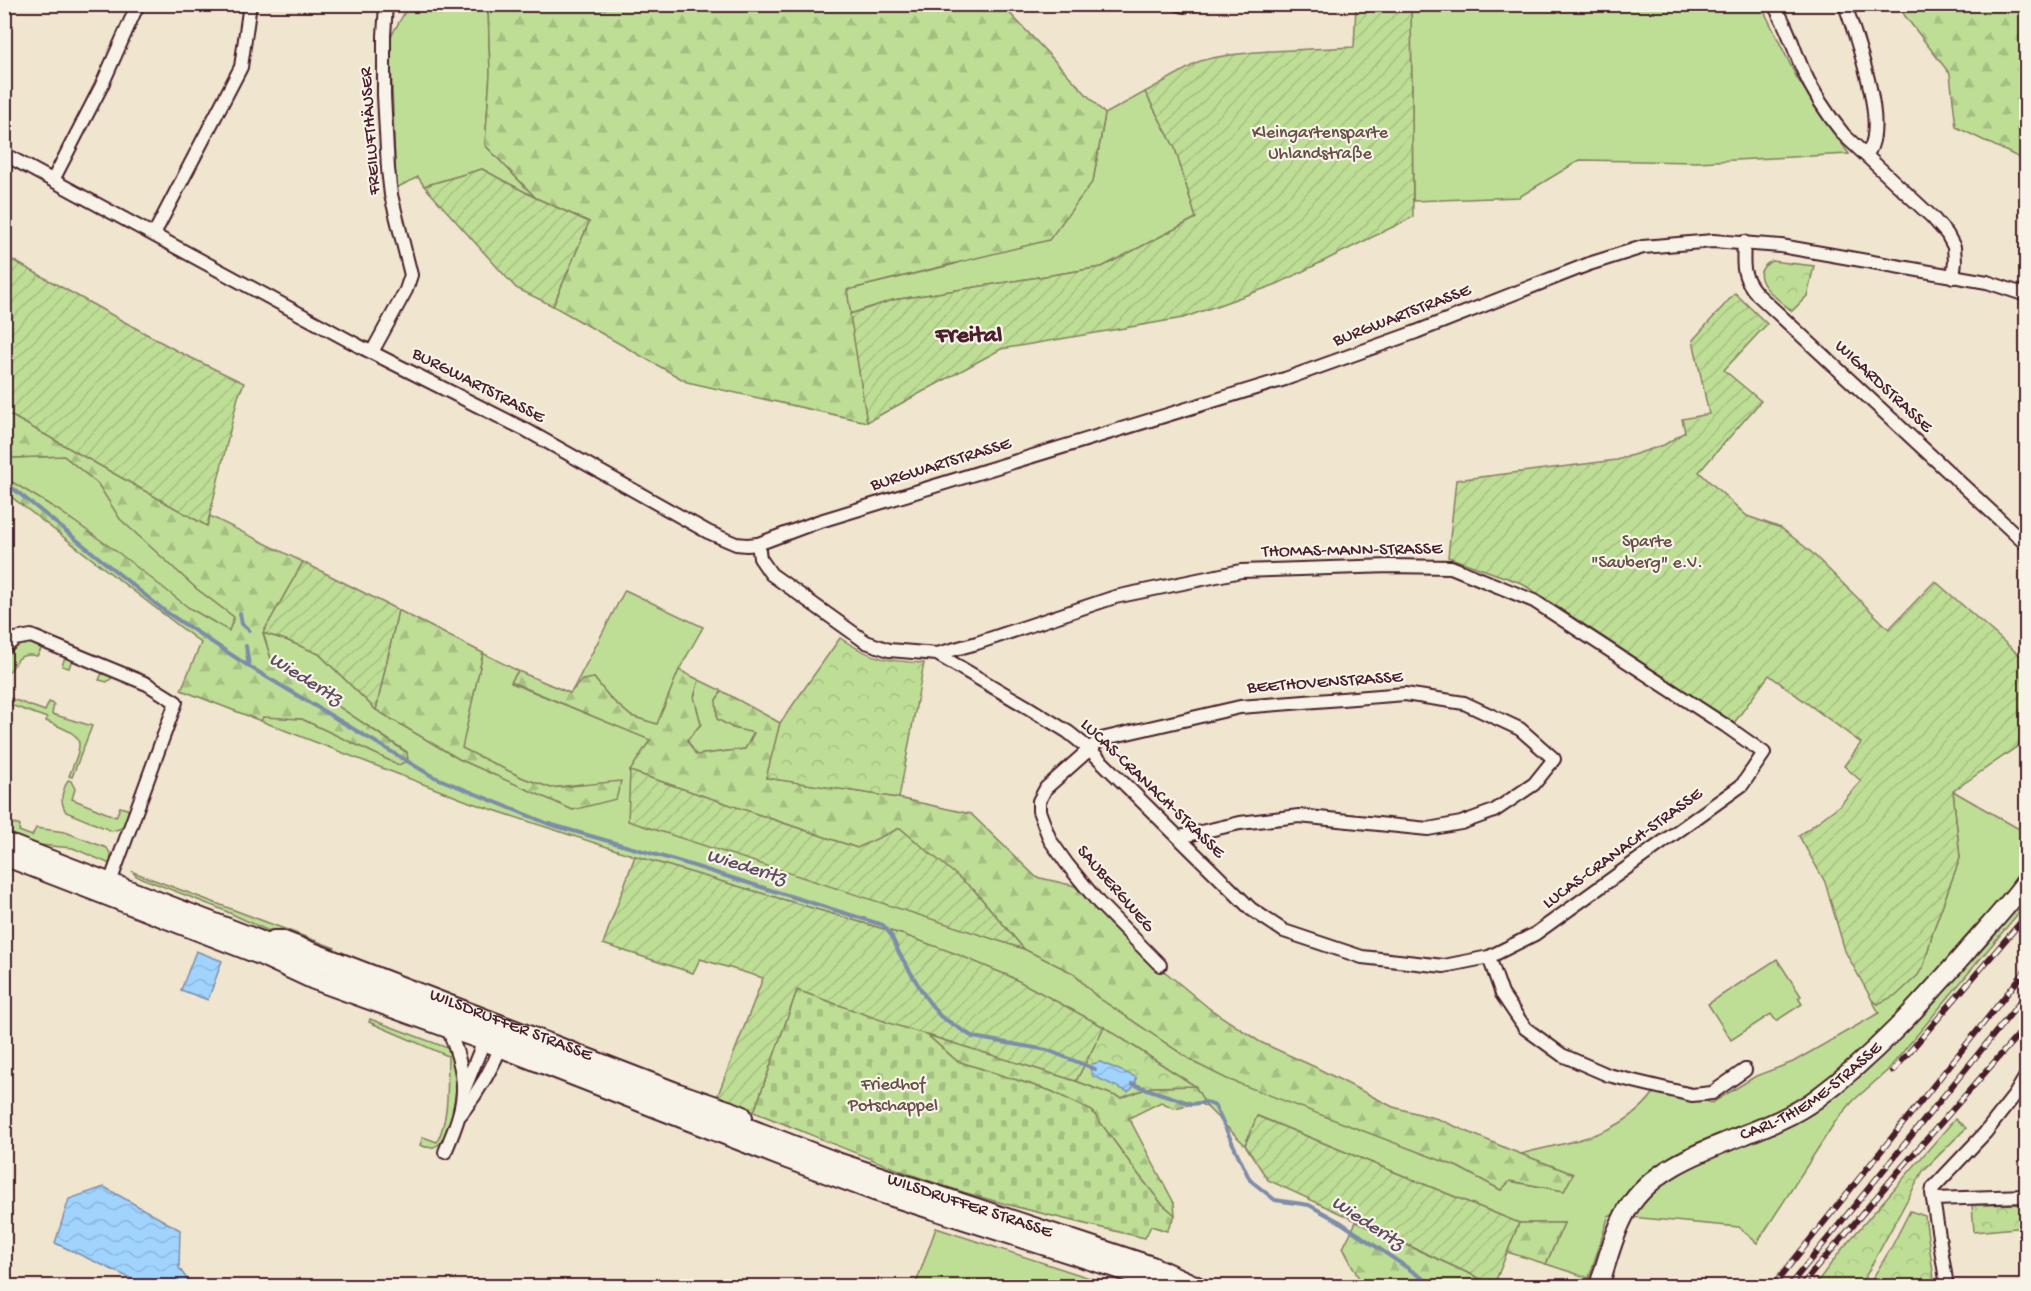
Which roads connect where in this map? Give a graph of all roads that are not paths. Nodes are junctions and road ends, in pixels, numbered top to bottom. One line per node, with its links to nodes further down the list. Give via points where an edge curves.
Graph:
1 (138, 4): 8 (street)
2 (250, 4): 9 (street, via 241,67)
3 (386, 4): 13 (street, FREILUFTHÄUSER, via 384,95 388,169 411,275)
4 (1773, 4): 7 (street, via 1823,108)
5 (1845, 4): 7 (street, via 1874,104 1874,143)
6 (4, 154): 8 (street, BURGWARTSTRASSE)
7 (1866, 155): 11 (street, via 1947,234 1954,247)
8 (53, 180): 9 (street, BURGWARTSTRASSE)
9 (154, 234): 13 (street, BURGWARTSTRASSE)
10 (1744, 242): 11 (street, BURGWARTSTRASSE); 14 (street, BURGWARTSTRASSE, via 1643,248 1589,264 1285,379 828,518); 15 (street, WIGARDSTRASSE, via 1746,281 1756,294)
11 (1953, 277): 12 (street, BURGWARTSTRASSE)
12 (2026, 294)
13 (372, 352): 14 (street, BURGWARTSTRASSE, via 526,430 721,538 736,544)
14 (758, 544): 17 (street, LUCAS-CRANACH-STRASSE, via 760,558 771,574 866,642 889,650)
15 (2026, 544)
16 (4, 648): 24 (street, via 15,639 31,636 147,684 176,702)
17 (937, 654): 18 (street, LUCAS-CRANACH-STRASSE, via 1068,732); 19 (street, THOMAS-MANN-STRASSE, via 1115,597 1241,571 1451,567 1534,601)
18 (1088, 748): 20 (street, LUCAS-CRANACH-STRASSE); 20 (street, BEETHOVENSTRASSE, via 1111,736 1240,707 1405,694 1464,703 1520,729 1554,759 1534,784 1494,811 1461,823 1428,829 1299,816 1240,823); 27 (street, SAUBERGWEG, via 1046,788 1039,801 1042,821 1050,840 1073,872)
19 (1764, 753): 26 (street, LUCAS-CRANACH-STRASSE, via 1742,785 1535,934)
20 (1179, 837): 26 (street, LUCAS-CRANACH-STRASSE, via 1251,909 1284,932 1362,957 1444,966)
21 (4, 842): 24 (main road, WILSDRUFFER STRASSE)
22 (4, 856): 24 (main road, WILSDRUFFER STRASSE)
23 (2026, 881): 40 (main road, CARL-THIEME-STRASSE, via 1915,1011 1831,1087 1800,1111 1677,1164 1647,1188 1619,1225)
24 (108, 889): 25 (main road, WILSDRUFFER STRASSE)
25 (263, 949): 28 (main road, WILSDRUFFER STRASSE, via 314,980); 29 (main road, WILSDRUFFER STRASSE); 34 (street, WILSDRUFFER STRASSE, via 273,937 282,937 738,1110 746,1117)
26 (1489, 957): 30 (street, via 1502,994 1525,1028 1562,1055 1608,1075 1692,1095 1712,1093)
27 (1160, 965)
28 (448, 1028): 29 (main road, WILSDRUFFER STRASSE); 32 (street)
29 (494, 1039): 32 (street); 33 (street, via 492,1068); 34 (main road, WILSDRUFFER STRASSE, via 666,1113)
30 (1745, 1070)
31 (2026, 1076): 37 (street, via 1985,1133 1936,1184)
32 (464, 1091): 33 (street)
33 (460, 1115): 35 (street)
34 (740, 1132): 38 (main road, WILSDRUFFER STRASSE, via 874,1191); 39 (main road, WILSDRUFFER STRASSE, via 1152,1266)
35 (445, 1152)
36 (2026, 1196): 37 (street)
37 (1933, 1199): 41 (street)
38 (1166, 1287)
39 (1197, 1287)
40 (1599, 1287)
41 (1947, 1287)

